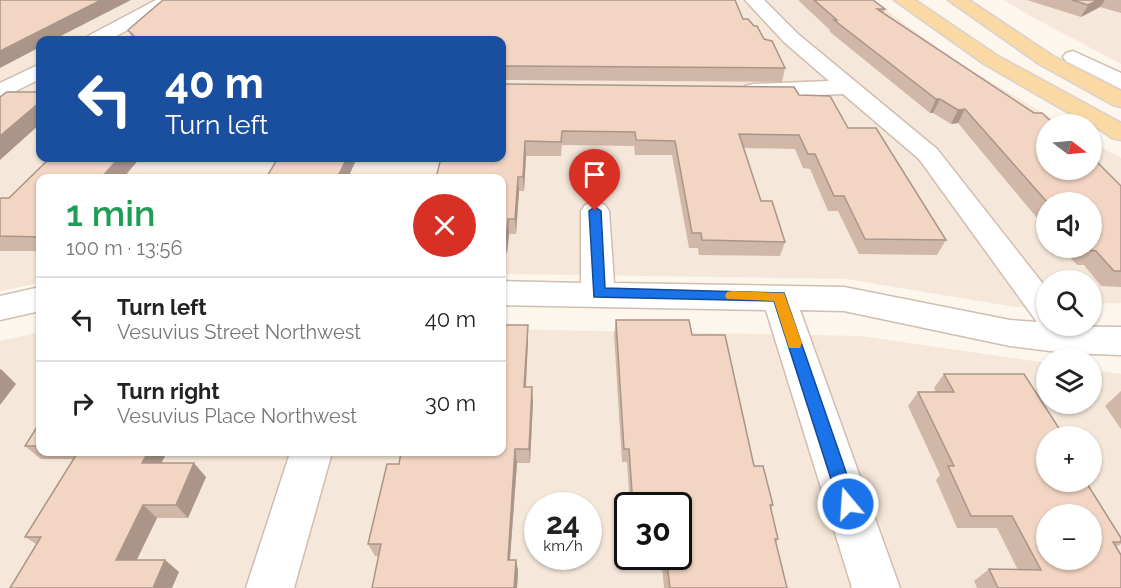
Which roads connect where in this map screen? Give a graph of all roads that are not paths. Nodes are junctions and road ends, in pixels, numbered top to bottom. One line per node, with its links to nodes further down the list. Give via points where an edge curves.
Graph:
1 (170, 0): 5 (street)
2 (753, 0): 10 (street)
3 (903, 0): 13 (main road, via 991,60)
4 (957, 0): 12 (main road, via 1046,60)
5 (102, 36)
6 (1073, 57): 8 (street)
7 (36, 73): 9 (street)
8 (1121, 82)
9 (20, 86)
10 (847, 87): 11 (street); 18 (street, via 928,154)
11 (734, 91)
12 (1121, 100)
13 (1121, 134)
14 (595, 211): 16 (street)
15 (506, 293): 16 (street)
16 (598, 293): 17 (street)
17 (779, 297): 21 (street, via 844,299 1010,333); 26 (street)
18 (1036, 299)
19 (36, 300): 20 (street)
20 (0, 308)
21 (1036, 329)
22 (1102, 336): 23 (street)
23 (1121, 340)
24 (310, 456): 25 (street)
25 (270, 588)
26 (876, 588)

